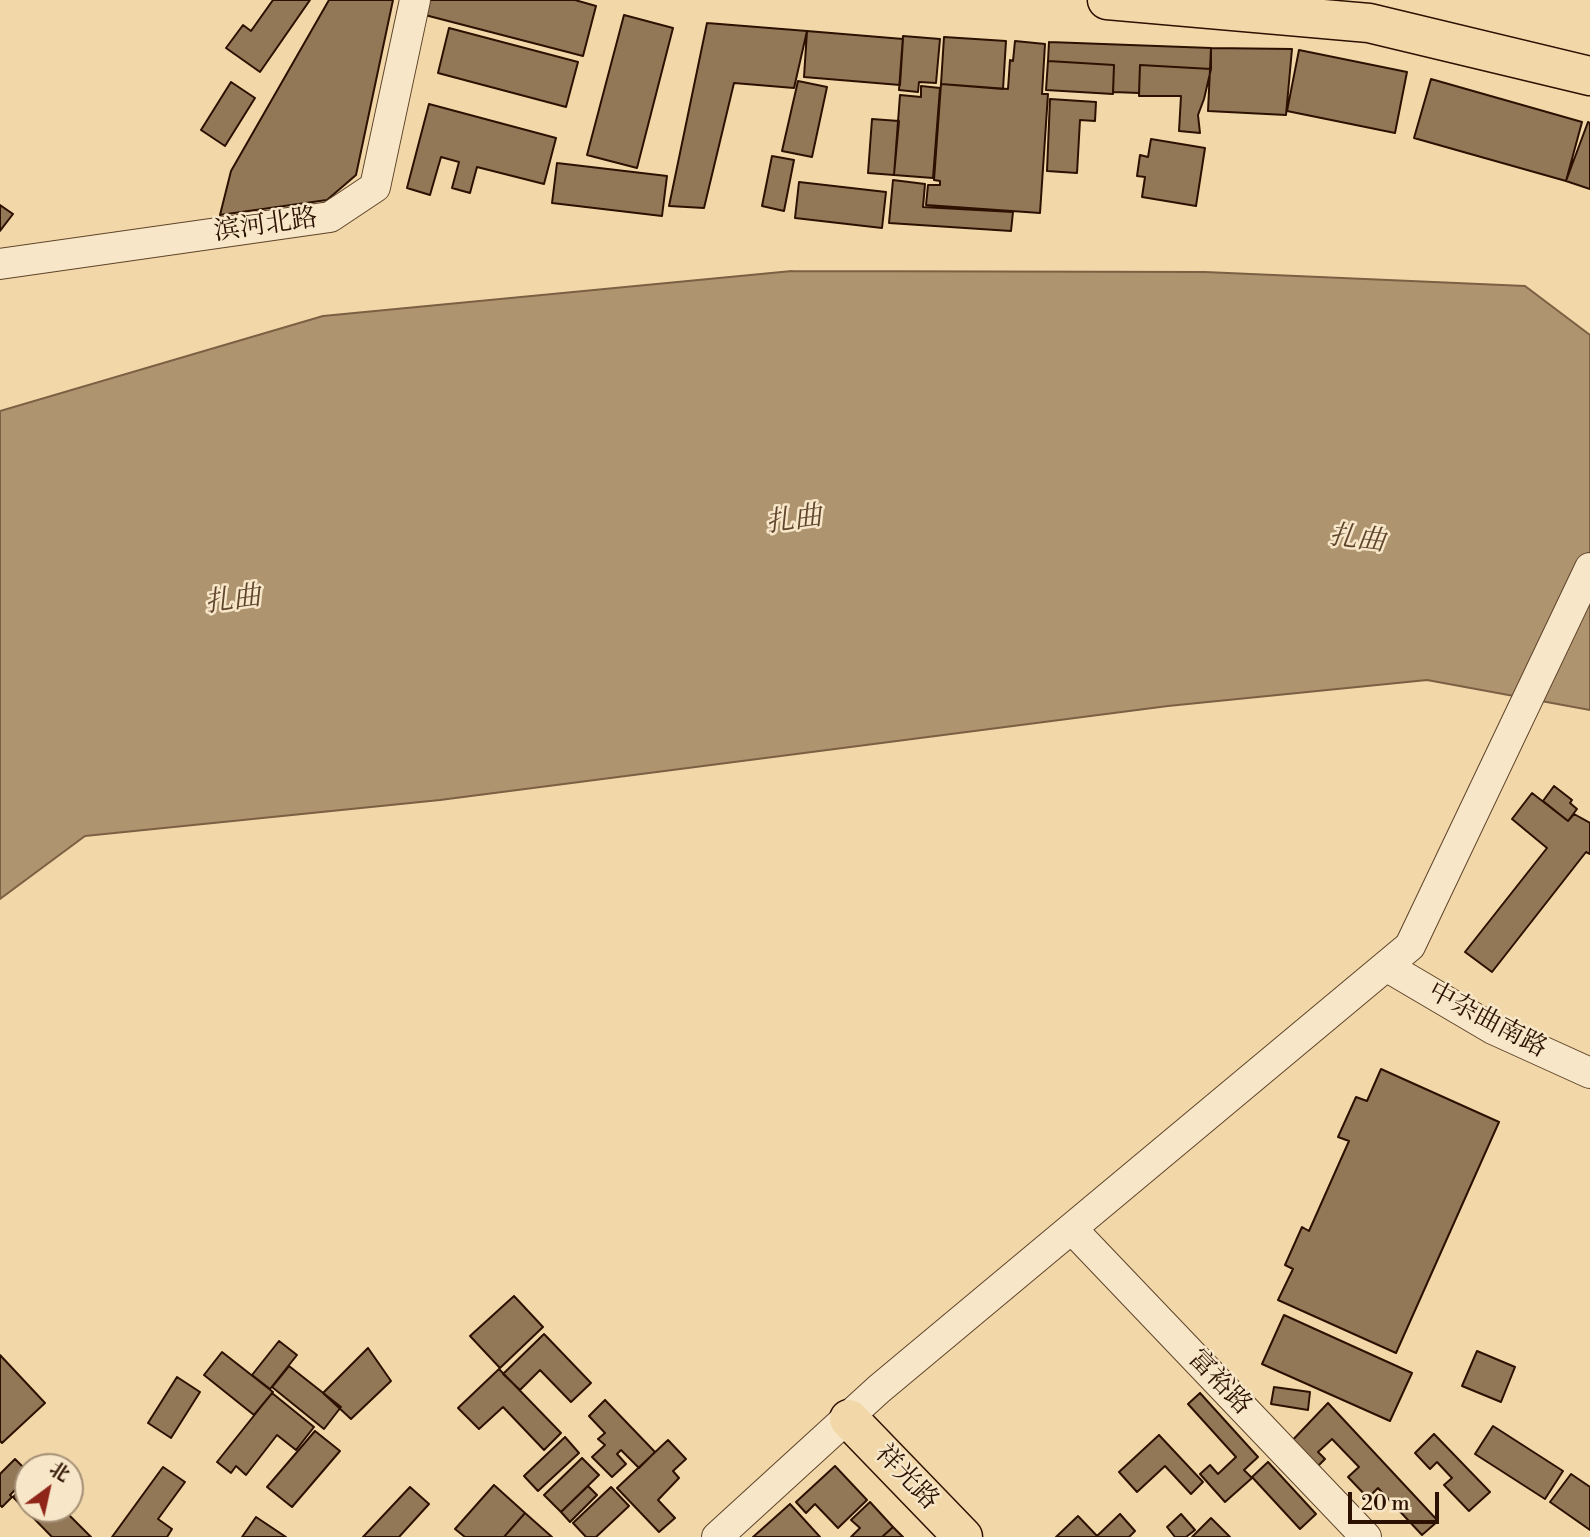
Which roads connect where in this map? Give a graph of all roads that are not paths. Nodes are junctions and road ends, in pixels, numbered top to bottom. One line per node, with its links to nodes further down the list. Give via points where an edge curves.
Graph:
1 (415, 0): 4 (street, 滨河北路, via 375,187 330,217)
2 (1107, 0): 3 (main road, via 1369,23)
3 (1590, 76)
4 (0, 264)
5 (1590, 568): 6 (street, via 1410,946)
6 (1386, 966): 7 (street, 中杂曲南路, via 1493,1029); 8 (street)
7 (1590, 1073)
8 (1072, 1229): 9 (street); 12 (street, 富裕路)
9 (849, 1419): 10 (street); 11 (main road, 祥光路)
10 (717, 1537)
11 (963, 1537)
12 (1366, 1537)

